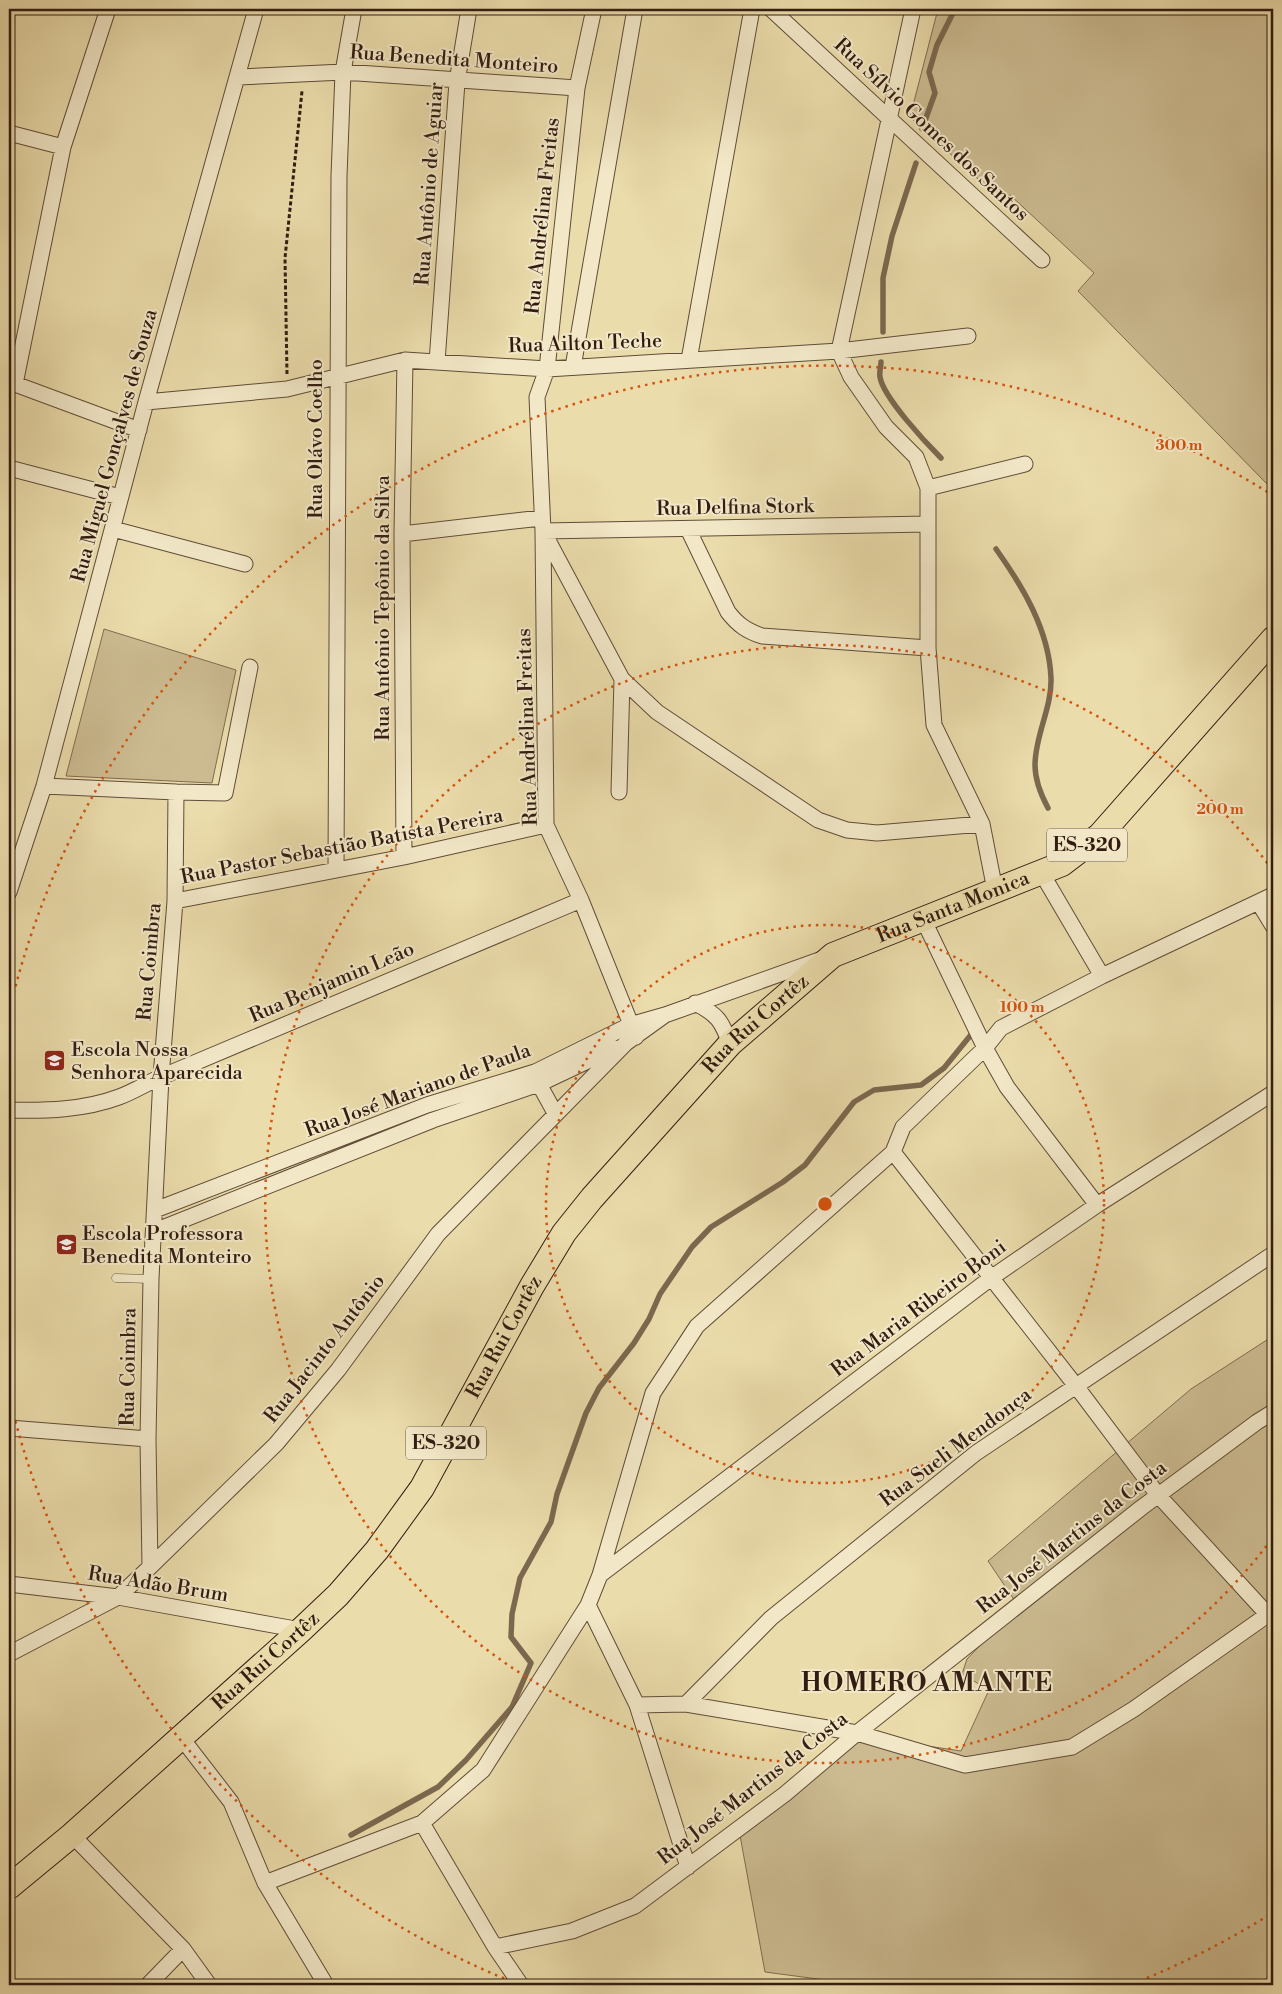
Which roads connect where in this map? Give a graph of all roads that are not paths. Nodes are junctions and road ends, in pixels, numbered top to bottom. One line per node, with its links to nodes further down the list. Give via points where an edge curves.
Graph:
1 (108, 9): 16 (street)
2 (256, 9): 11 (street, Rua Miguel Gonçalves de Souza)
3 (354, 9): 10 (street, Rua Olávo Coelho)
4 (469, 9): 12 (street, Rua Antônio de Aguiar)
5 (594, 9): 13 (street, Rua Andrélina Freitas)
6 (635, 9): 23 (street)
7 (752, 9): 21 (street)
8 (771, 9): 14 (street, Rua Sílvio Gomes dos Santos)
9 (913, 9): 14 (street)
10 (343, 72): 11 (street, Rua Benedita Monteiro); 12 (street, Rua Benedita Monteiro); 25 (street, Rua Olávo Coelho, via 338,176)
11 (238, 77): 26 (street, Rua Miguel Gonçalves de Souza)
12 (456, 82): 13 (street, Rua Benedita Monteiro); 22 (street, Rua Antônio de Aguiar)
13 (577, 88): 24 (street, Rua Andrélina Freitas)
14 (890, 119): 17 (street, Rua Sílvio Gomes dos Santos); 19 (street)
15 (9, 133): 16 (street)
16 (64, 148): 27 (street, via 14,384)
17 (1042, 260)
18 (968, 336): 19 (street, Rua Ailton Teche)
19 (839, 351): 21 (street, Rua Ailton Teche); 30 (street, via 851,377 886,427 916,458)
20 (405, 360): 22 (street, Rua Ailton Teche); 25 (street, Rua Ailton Teche); 36 (street, Rua Antônio Tepônio da Silva)
21 (688, 360): 23 (street, Rua Ailton Teche)
22 (437, 362): 24 (street, Rua Ailton Teche)
23 (573, 367): 24 (street, Rua Ailton Teche)
24 (547, 369): 33 (street, Rua Andrélina Freitas, via 537,398)
25 (336, 377): 26 (street, Rua Ailton Teche, via 287,389); 48 (street, Rua Olávo Coelho)
26 (146, 402): 27 (street, Rua Miguel Gonçalves de Souza)
27 (139, 430): 31 (street, Rua Miguel Gonçalves de Souza)
28 (1025, 464): 30 (street)
29 (9, 468): 31 (street)
30 (928, 488): 32 (street)
31 (120, 498): 34 (street, Rua Miguel Gonçalves de Souza)
32 (928, 524): 35 (street, Rua Delfina Stork); 39 (street)
33 (542, 525): 35 (street, Rua Delfina Stork); 36 (street); 41 (street); 46 (street, Rua Andrélina Freitas)
34 (113, 529): 37 (street); 42 (street, Rua Miguel Gonçalves de Souza)
35 (688, 529): 39 (street, via 728,612 749,631 762,636)
36 (402, 534): 47 (street, Rua Antônio Tepônio da Silva)
37 (245, 564)
38 (1273, 639): 49 (main road, Rua Santa Monica / ES-320, via 1100,835 1062,864)
39 (928, 648): 45 (street, via 934,725)
40 (250, 667): 43 (street, via 225,793)
41 (622, 679): 44 (street); 45 (street, via 657,712 818,820 847,830 877,833)
42 (44, 786): 43 (street); 51 (street, Rua Miguel Gonçalves de Souza)
43 (176, 792): 54 (street, Rua Coimbra)
44 (619, 792)
45 (982, 824): 50 (street)
46 (546, 825): 47 (street, Rua Pastor Sebastião Batista Pereira); 53 (street, Rua Andrélina Freitas)
47 (404, 857): 48 (street, Rua Pastor Sebastião Batista Pereira)
48 (336, 870): 54 (street, Rua Pastor Sebastião Batista Pereira)
49 (1041, 872): 50 (main road, Rua Santa Monica / ES-320); 59 (street)
50 (996, 890): 56 (main road, Rua Santa Monica / ES-320)
51 (9, 892)
52 (1273, 895): 55 (street)
53 (581, 900): 62 (street, Rua Andrélina Freitas); 65 (street, Rua Benjamin Leão)
54 (175, 901): 65 (street, Rua Coimbra)
55 (1259, 903): 57 (street); 59 (street)
56 (923, 919): 58 (main road, Rua Santa Monica / ES-320); 64 (street)
57 (1273, 926)
58 (833, 955): 60 (street, Rua Santa Monica); 63 (main road, Rua Rui Cortêz / ES-320)
59 (1102, 976): 64 (street, via 1001,1028)
60 (695, 1003): 61 (street, Rua Santa Monica); 63 (street, via 712,1011 724,1025)
61 (665, 1015): 62 (street, Rua Jacinto Antônio)
62 (631, 1035): 66 (street, Rua José Mariano de Paula); 70 (street, Rua Jacinto Antônio)
63 (730, 1044): 97 (main road, Rua Rui Cortêz / ES-320, via 564,1233 422,1488 371,1557)
64 (985, 1048): 75 (street, via 903,1127); 79 (street, via 1007,1087)
65 (161, 1077): 69 (street, Rua Benjamin Leão, via 120,1097 90,1106 45,1111); 80 (street, Rua Coimbra)
66 (537, 1078): 68 (street, Rua José Mariano de Paula); 70 (street); 71 (street, Rua José Mariano de Paula)
67 (1273, 1093): 79 (street, Rua Maria Ribeiro Boni)
68 (427, 1105): 71 (street); 72 (street, Rua José Mariano de Paula)
69 (9, 1110)
70 (555, 1113): 91 (street, Rua Jacinto Antônio, via 438,1234 338,1370 276,1444)
71 (433, 1120): 73 (street, Rua José Mariano de Paula)
72 (383, 1122): 73 (street); 74 (street, Rua José Mariano de Paula)
73 (390, 1138): 76 (street, Rua José Mariano de Paula)
74 (325, 1145): 76 (street); 77 (street, Rua José Mariano de Paula)
75 (894, 1152): 84 (street); 92 (street, via 697,1326 653,1393)
76 (332, 1161): 78 (street, Rua José Mariano de Paula)
77 (267, 1168): 78 (street); 80 (street, Rua José Mariano de Paula)
78 (273, 1184): 81 (street, Rua José Mariano de Paula)
79 (1097, 1204): 84 (street, Rua Maria Ribeiro Boni)
80 (155, 1210): 81 (street, Rua Coimbra)
81 (155, 1231): 85 (street, Rua Coimbra)
82 (1273, 1254): 86 (street, Rua Sueli Mendonça)
83 (116, 1278): 85 (lane)
84 (991, 1278): 86 (street); 92 (street, Rua Maria Ribeiro Boni)
85 (151, 1279): 89 (street, Rua Coimbra)
86 (1076, 1386): 90 (street); 99 (street, Rua Sueli Mendonça, via 976,1453 771,1618)
87 (1273, 1412): 90 (street, Rua José Martins da Costa)
88 (9, 1428): 89 (street)
89 (148, 1439): 91 (street, Rua Coimbra)
90 (1158, 1495): 96 (street); 101 (street, Rua José Martins da Costa)
91 (150, 1567): 94 (street, Rua Jacinto Antônio)
92 (600, 1575): 95 (street)
93 (9, 1584): 94 (street, Rua Adão Brum)
94 (118, 1596): 97 (street, Rua Adão Brum); 98 (street, Rua Jacinto Antônio)
95 (588, 1605): 100 (street); 103 (street, via 483,1770)
96 (1271, 1613): 101 (street, via 1134,1709 1072,1747 965,1764)
97 (301, 1630): 102 (main road, Rua Rui Cortêz / ES-320)
98 (9, 1654)
99 (686, 1704): 100 (street); 101 (street)
100 (637, 1705): 105 (street)
101 (857, 1732): 105 (street, Rua José Martins da Costa, via 785,1794)
102 (180, 1736): 104 (main road, Rua Rui Cortêz / ES-320); 106 (street, via 231,1802)
103 (422, 1823): 106 (street); 108 (street)
104 (72, 1835): 107 (main road, Rua Rui Cortêz / ES-320); 109 (street)
105 (688, 1867): 108 (street, Rua José Martins da Costa, via 635,1906 572,1931)
106 (265, 1883): 112 (street)
107 (9, 1888)
108 (495, 1948): 113 (street)
109 (184, 1949): 110 (street); 111 (street)
110 (148, 1985)
111 (209, 1985)
112 (326, 1985)
113 (521, 1985)

